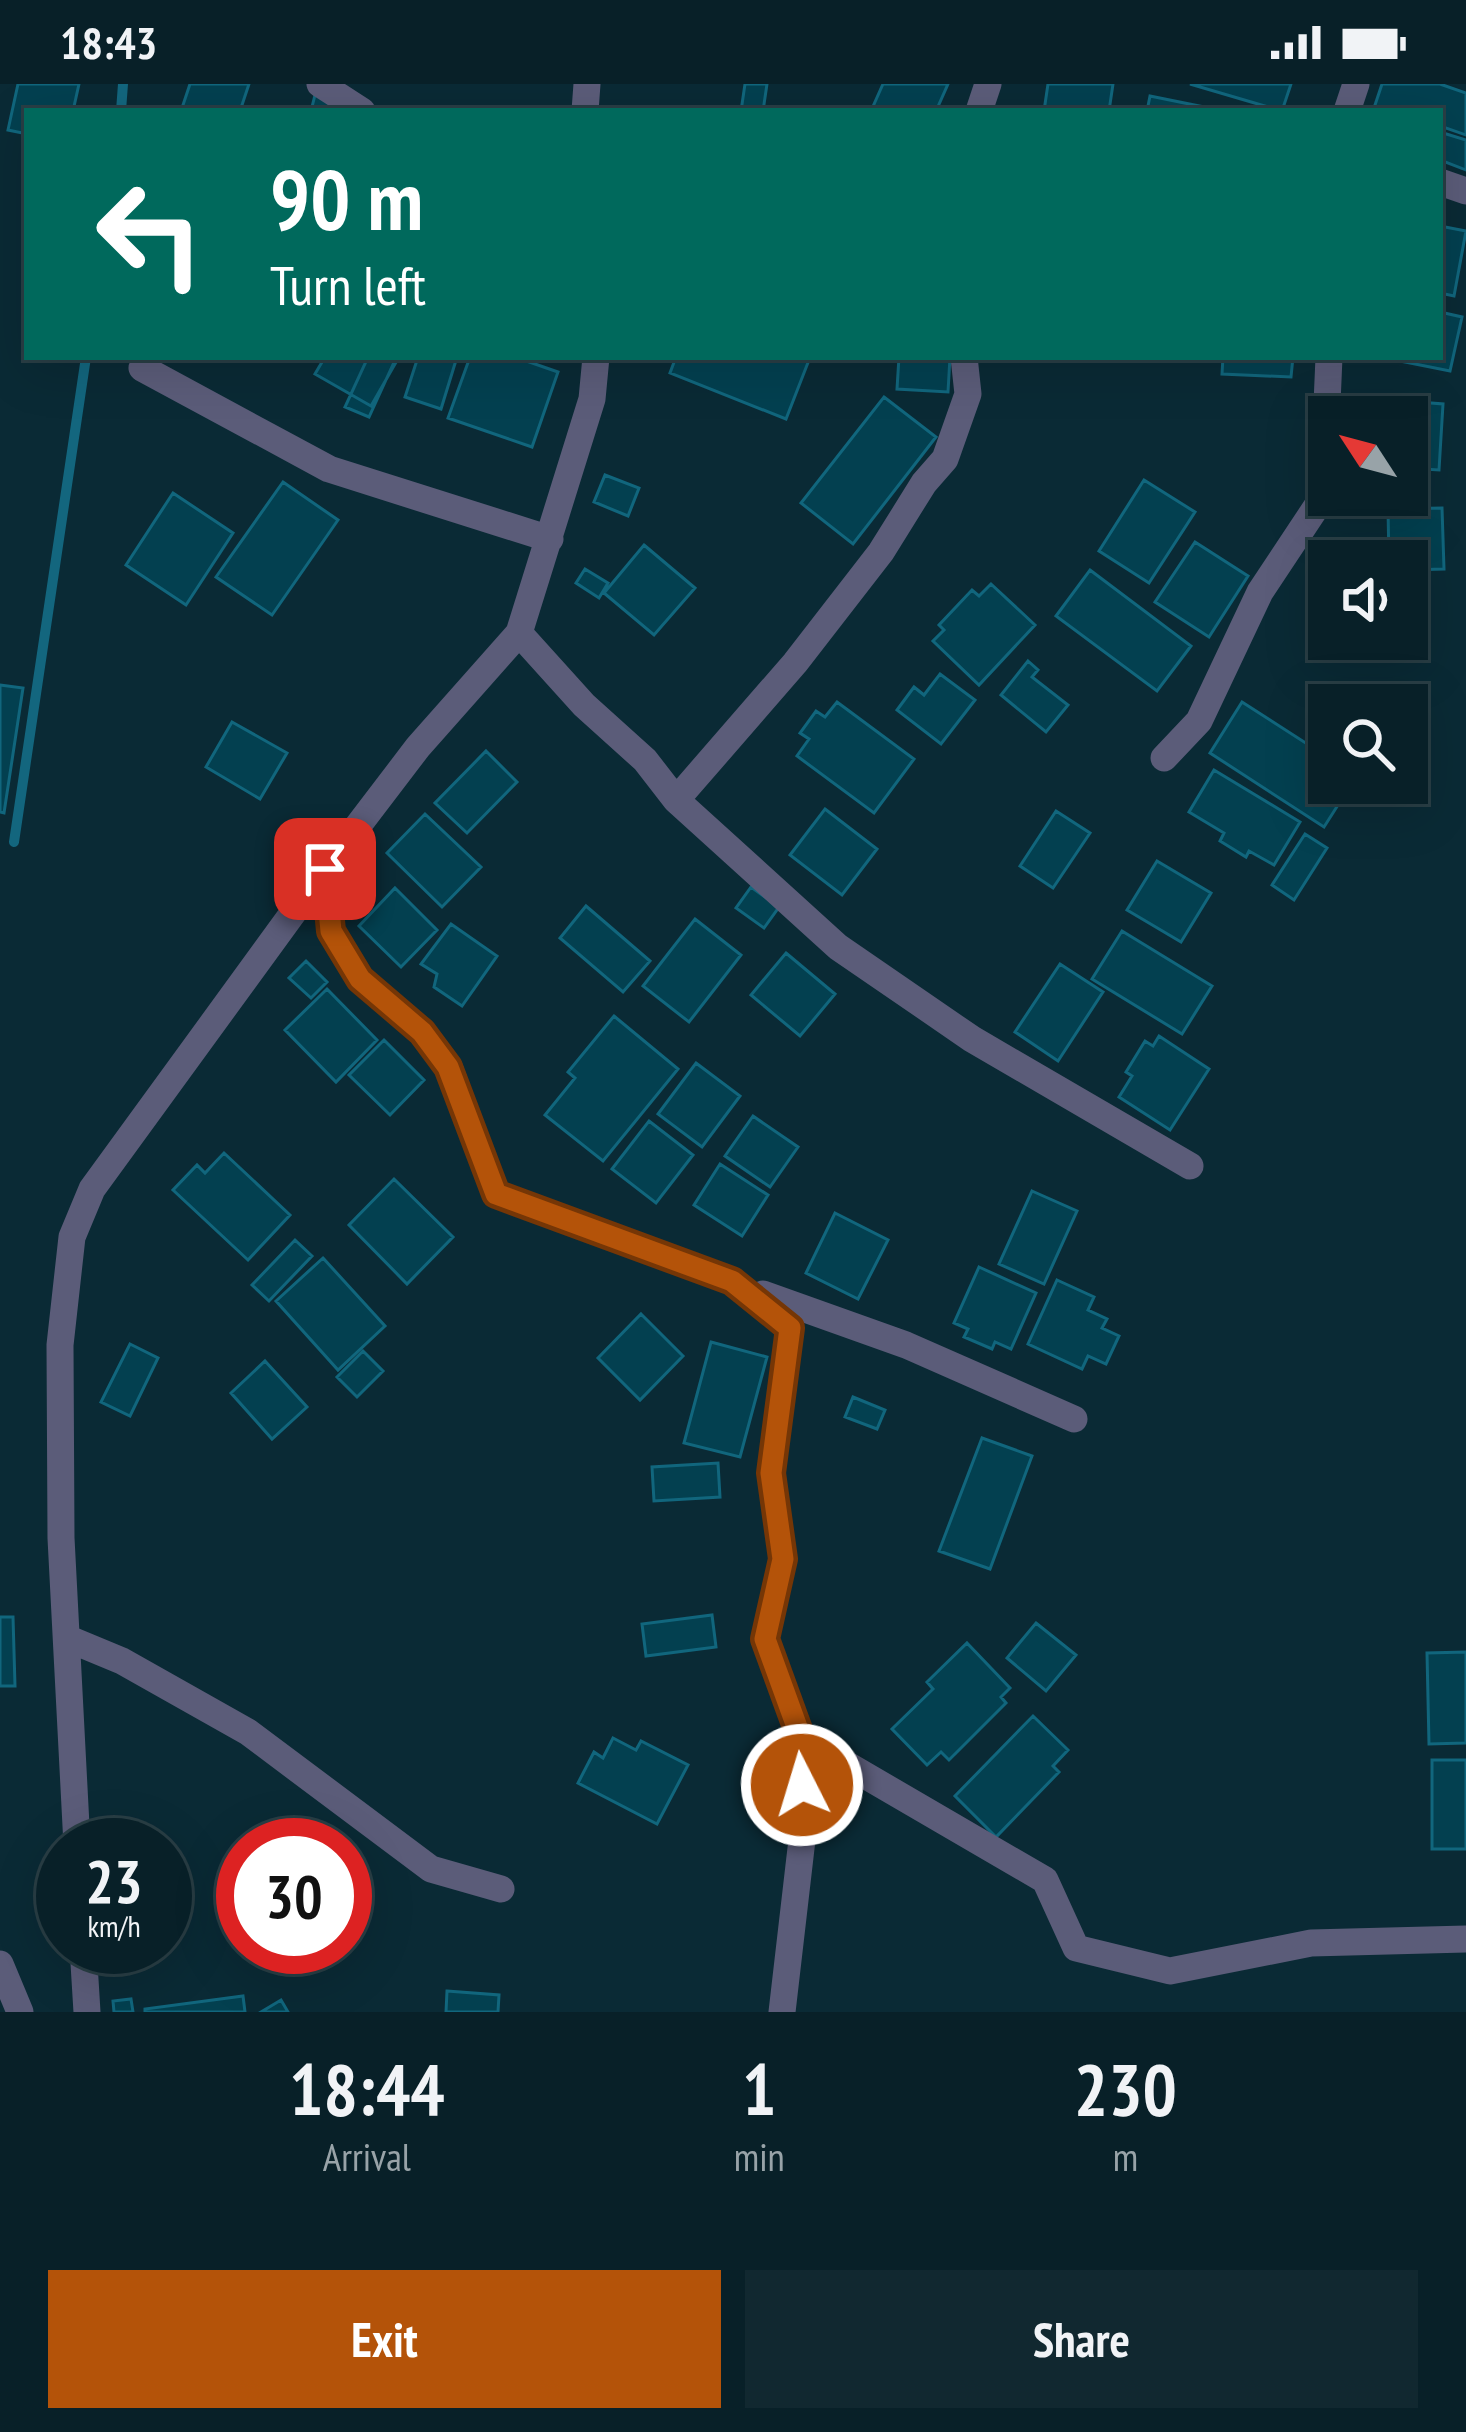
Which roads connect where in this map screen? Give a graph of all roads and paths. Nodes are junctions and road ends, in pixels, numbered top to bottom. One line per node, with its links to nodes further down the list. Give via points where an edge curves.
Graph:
1 (320, 84): 2 (street)
2 (357, 108)
3 (596, 360): 7 (street, via 592,399)
4 (964, 360): 10 (street, via 968,394 945,459 795,663)
5 (1329, 360): 9 (street, via 1323,497 1260,592 1199,721)
6 (142, 368): 7 (street, via 328,469)
7 (550, 539): 8 (street)
8 (519, 633): 10 (street); 11 (street)
9 (1164, 758)
10 (676, 800): 14 (street, via 838,947 972,1040)
11 (325, 869): 12 (street); 13 (street)
12 (279, 931): 13 (street); 17 (street, via 92,1189 72,1237 60,1345)
13 (331, 931): 15 (street, via 360,979 422,1032 448,1067 496,1194)
14 (1190, 1166)
15 (732, 1281): 16 (street); 18 (street, via 790,1328 771,1473 783,1559 765,1639)
16 (1074, 1419)
17 (69, 1639): 19 (street); 20 (street, via 248,1732 431,1869)
18 (801, 1738): 21 (street, via 1045,1880 1076,1948 1170,1971 1311,1943); 26 (street, via 803,1831)
19 (76, 1818)
20 (501, 1889)
21 (1466, 1939)
22 (0, 1964): 24 (street)
23 (85, 1974): 25 (street)
24 (20, 2012)
25 (87, 2012)
26 (782, 2012)

